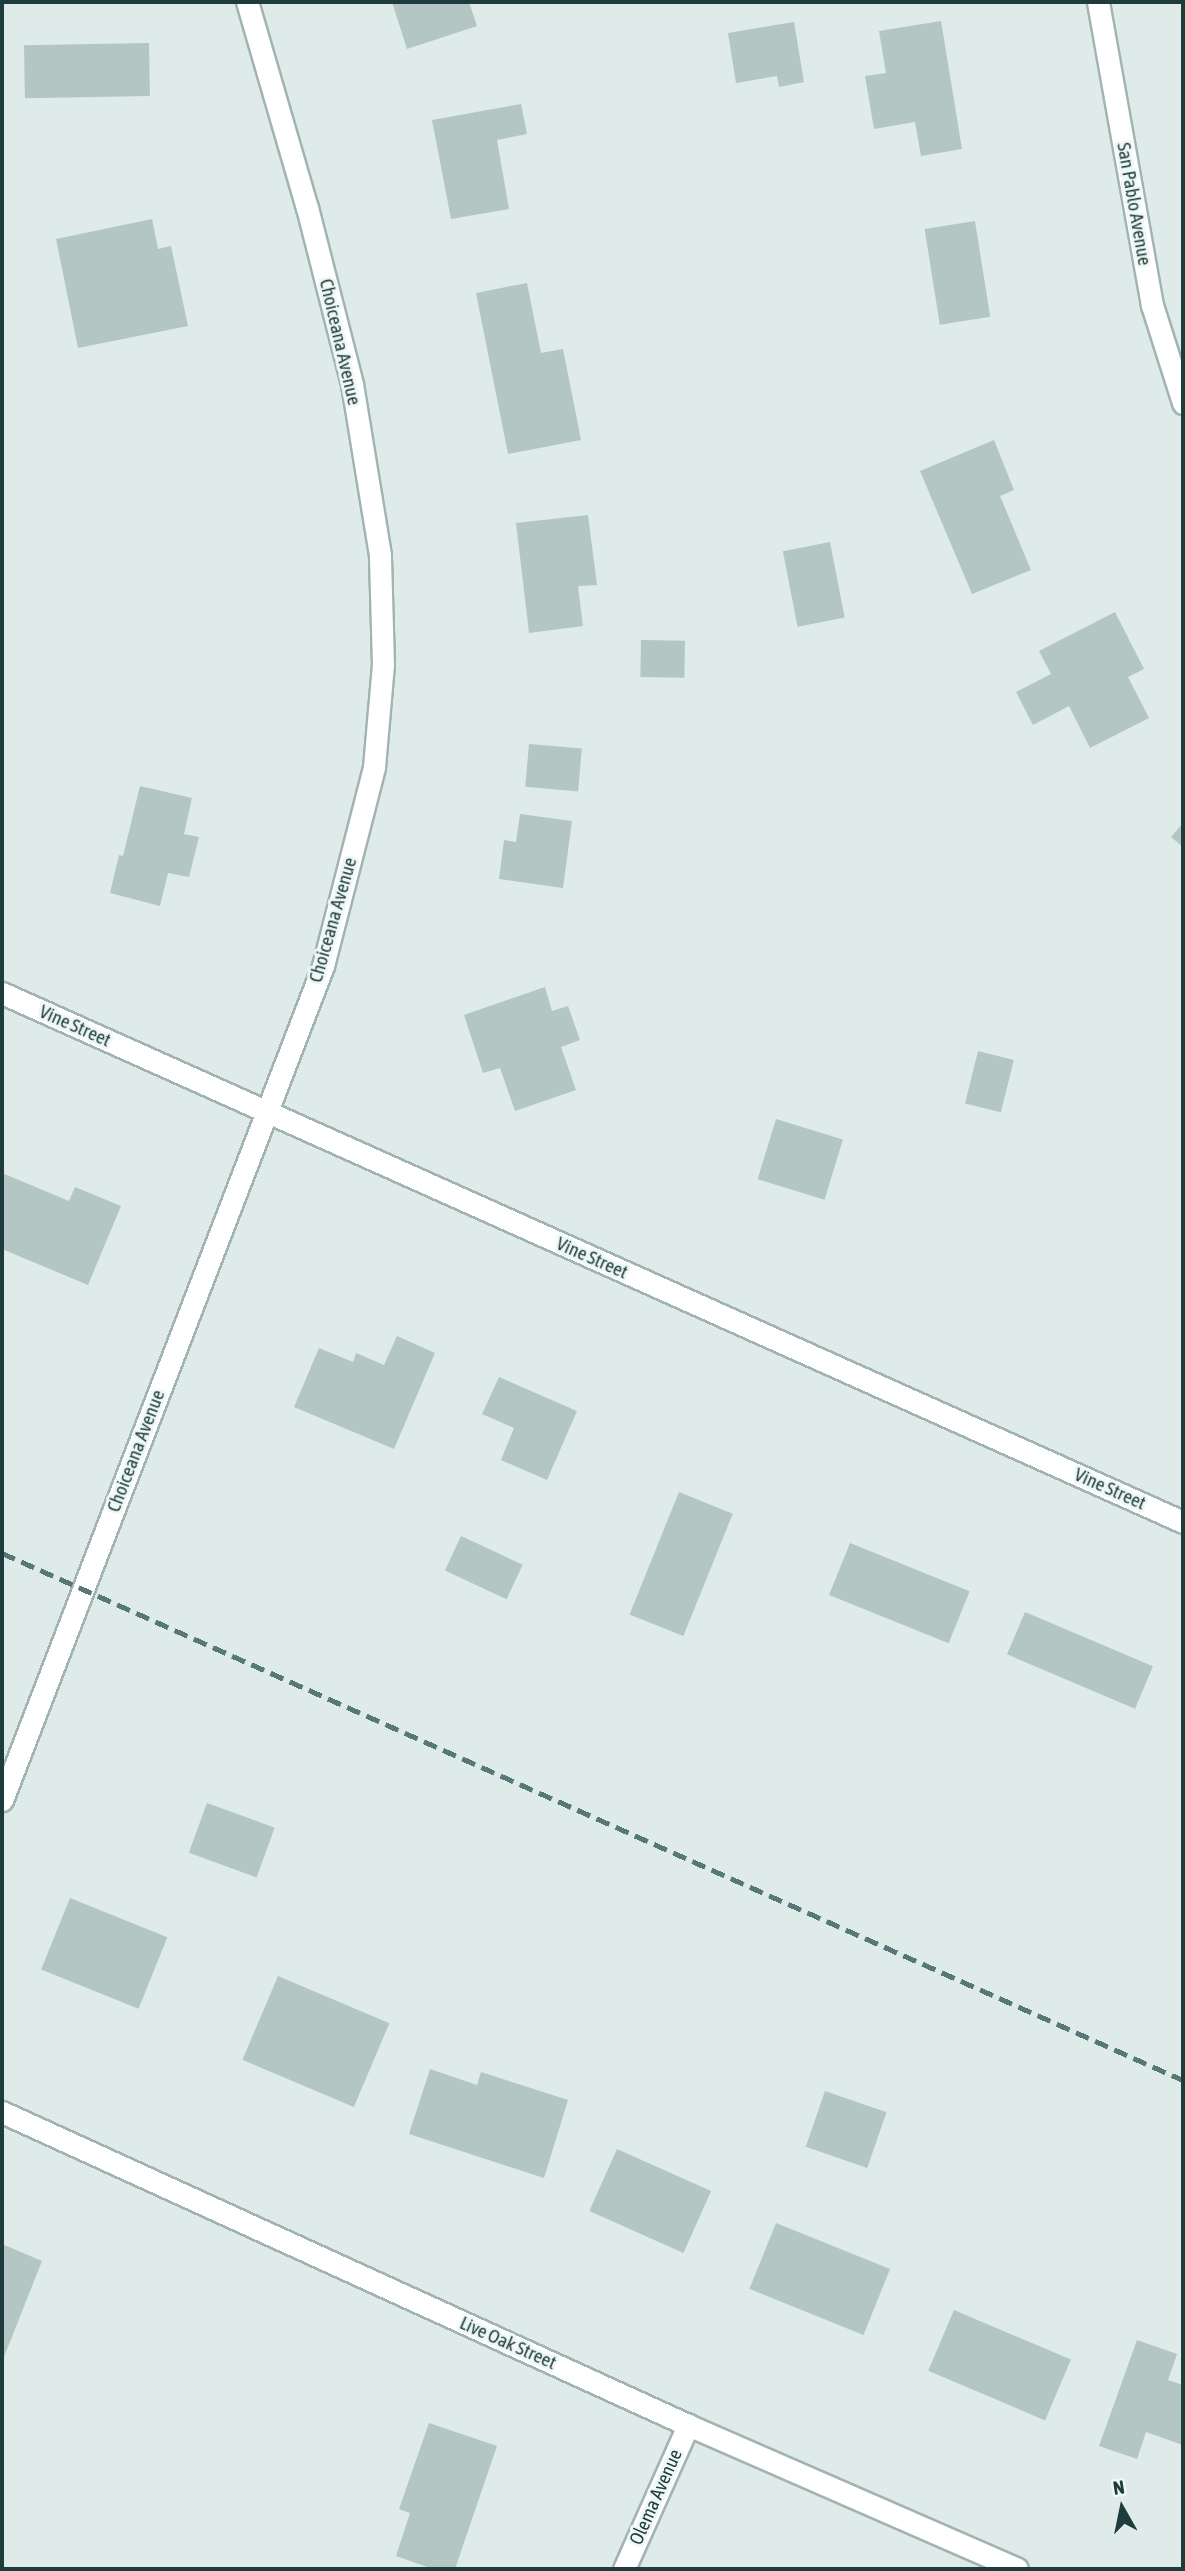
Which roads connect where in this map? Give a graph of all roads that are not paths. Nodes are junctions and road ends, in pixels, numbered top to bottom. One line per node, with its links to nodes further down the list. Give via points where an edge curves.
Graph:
1 (247, 2): 5 (street, Choiceana Avenue, via 352,384 380,555 383,665 373,767 323,966)
2 (1098, 2): 3 (street, San Pablo Avenue, via 1152,305)
3 (1183, 403)
4 (2, 993): 5 (street, Vine Street)
5 (265, 1111): 6 (street, Vine Street); 7 (street, Choiceana Avenue)
6 (1183, 1522)
7 (2, 1800)
8 (2, 2112): 9 (street, Live Oak Street)
9 (688, 2425): 10 (street, Olema Avenue); 11 (street, Live Oak Street)
10 (624, 2569)
11 (1017, 2569)

